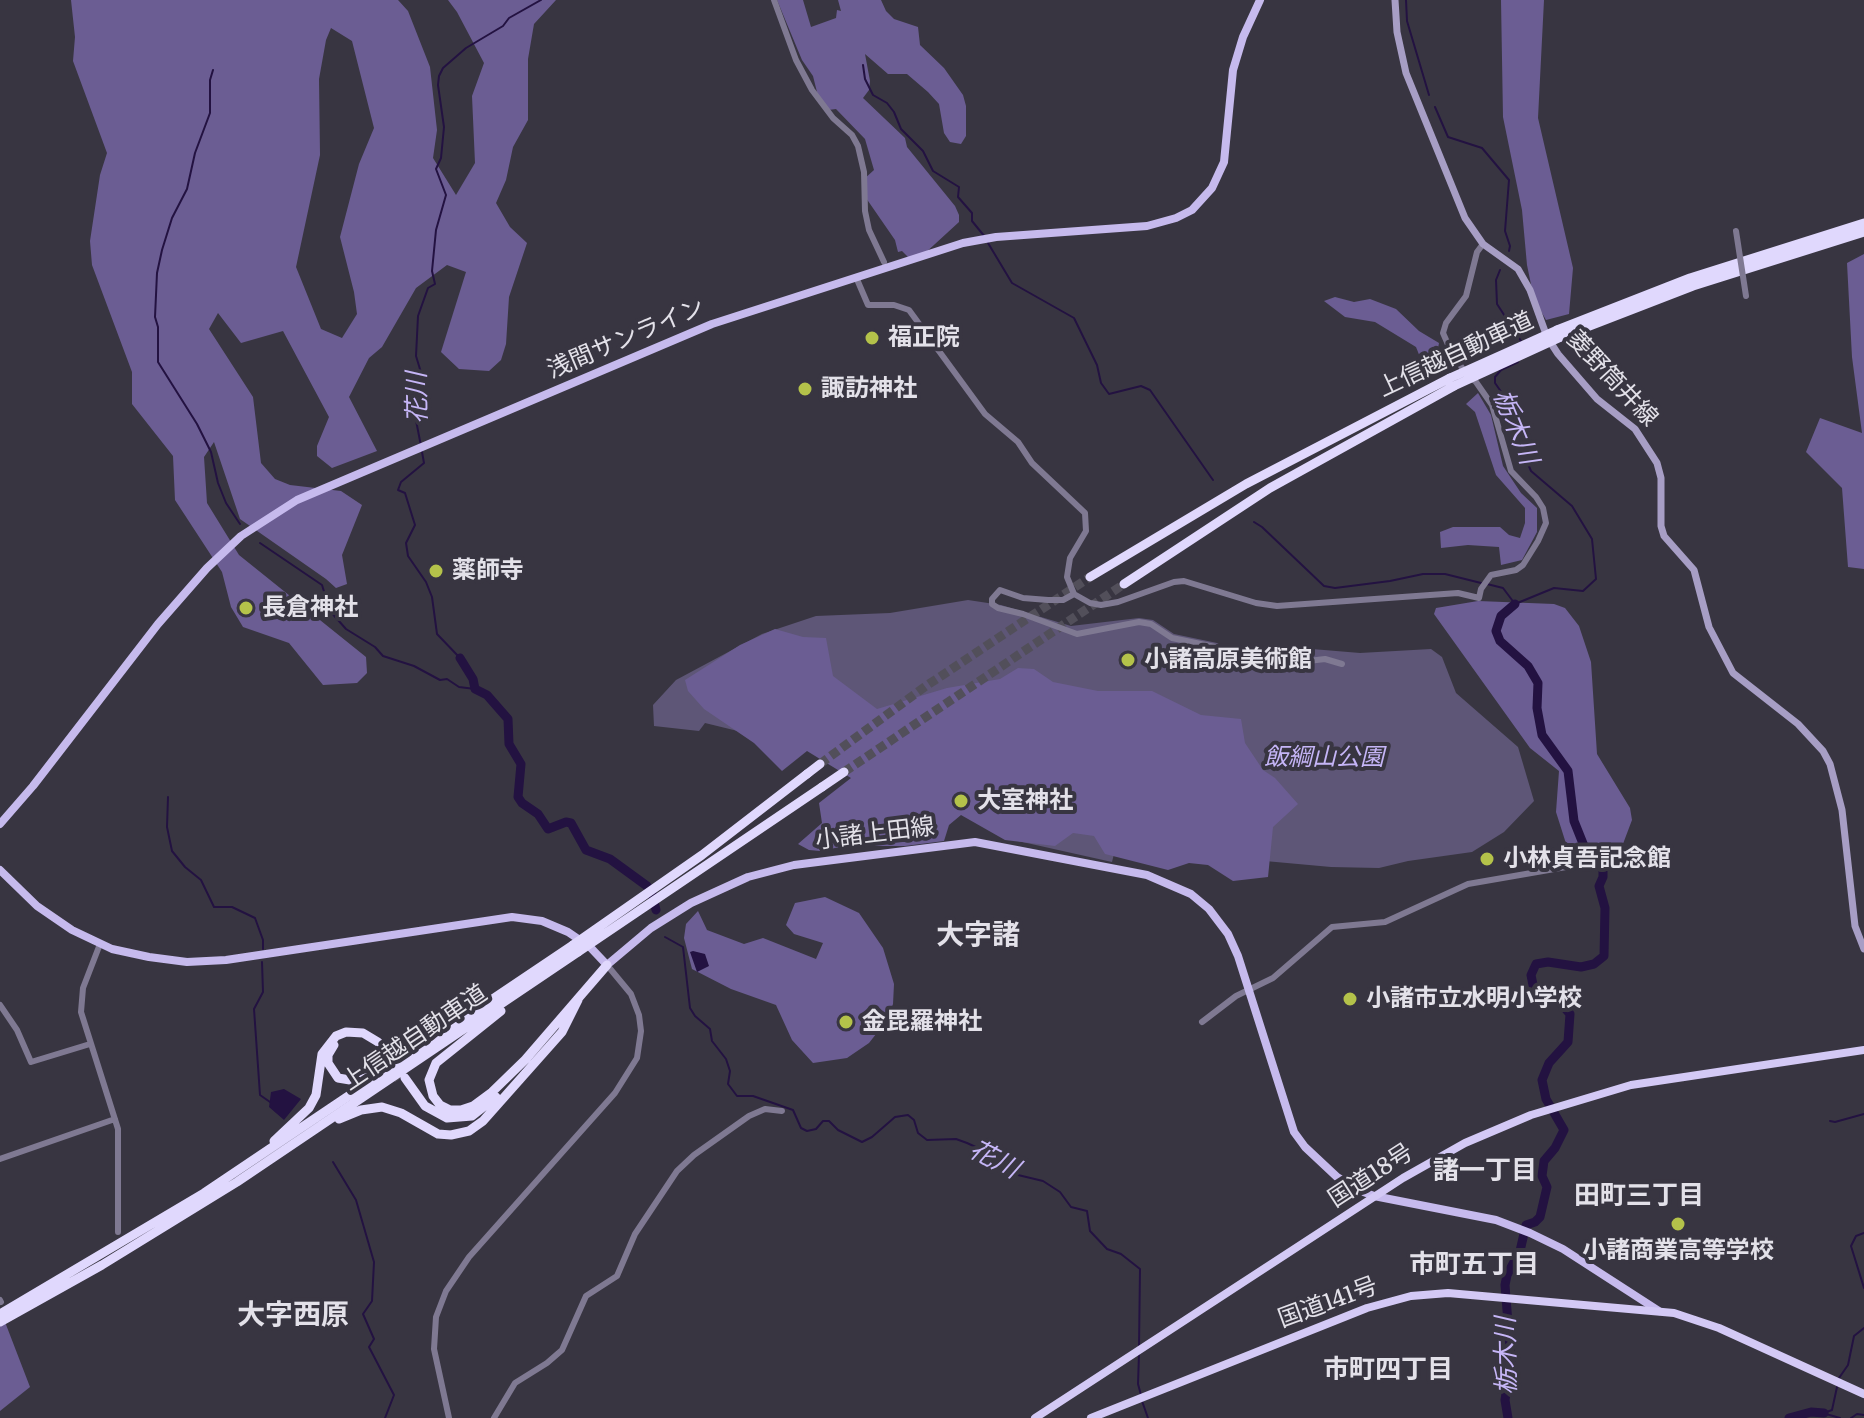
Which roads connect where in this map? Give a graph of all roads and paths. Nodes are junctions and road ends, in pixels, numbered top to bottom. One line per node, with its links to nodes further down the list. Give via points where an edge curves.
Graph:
1 (774, 0): 8 (street, via 812,90 858,146 869,230)
2 (1260, 0): 9 (main road, 浅間サンライン, via 1233,70 1224,162 1212,188 1192,210 1147,226 963,243)
3 (1395, 0): 7 (main road, 菱野筒井線, via 1406,73 1460,209)
4 (1864, 223): 11 (highway, 上信越自動車道, via 1690,278)
5 (1735, 228): 10 (street, bridge)
6 (1864, 232): 11 (highway, 上信越自動車道)
7 (1483, 244): 15 (street, via 1466,296 1443,333 1466,374 1492,405 1511,471 1543,508 1545,529 1523,565 1491,575 1479,598 1458,593 1277,606 1184,581 1101,605); 24 (main road, 菱野筒井線, via 1518,269 1558,354 1597,399 1635,429 1657,463 1661,526 1694,570 1709,627 1733,673 1823,751 1842,810 1852,907)
8 (884, 262)
9 (856, 277): 15 (street, via 868,305 909,310 985,414 1085,513 1086,531 1067,566); 19 (main road, 浅間サンライン, via 712,324 328,486 241,536 158,624)
10 (1746, 296)
11 (1559, 333): 12 (highway, 上信越自動車道, bridge)
12 (1452, 382): 13 (highway, 上信越自動車道, via 1246,484); 14 (highway, 上信越自動車道, via 1270,488)
13 (1090, 577)
14 (1124, 584)
15 (1074, 594): 16 (street, via 1048,600 1000,590 992,604 1077,634 1151,624 1172,638 1220,648 1258,667 1325,659)
16 (1342, 664)
17 (820, 764): 23 (highway, 上信越自動車道, bridge)
18 (844, 772): 23 (highway, 上信越自動車道, bridge)
19 (0, 824)
20 (1566, 867): 27 (street, via 1468,884 1385,922 1332,927 1273,978)
21 (0, 870): 22 (main road, via 47,914)
22 (100, 944): 26 (main road, via 155,958 216,961 512,917 568,932); 32 (street, via 81,997)
23 (576, 949): 25 (highway, 上信越自動車道); 30 (highway, 上信越自動車道)
24 (1864, 949)
25 (560, 964): 34 (highway, via 441,1058 430,1075 431,1091 444,1107 467,1109 485,1099); 39 (highway, 上信越自動車道)
26 (607, 965): 27 (main road, 小諸上田線, via 663,920 748,877 794,865 975,842 1134,871 1181,888 1205,905 1225,930); 28 (highway); 47 (street, via 637,1008 637,1058 615,1093 469,1257 446,1291 434,1342)
27 (1249, 990): 31 (street); 41 (main road, 小諸上田線, via 1296,1135 1342,1181)
28 (578, 1000): 34 (highway); 35 (highway, via 562,1032)
29 (0, 1005): 32 (street, via 31,1062)
30 (471, 1015): 40 (highway, 上信越自動車道); 40 (highway, via 382,1072 351,1081 338,1078 329,1067 335,1044 352,1037 367,1041 388,1059 363,1033 336,1036 322,1054 316,1095 305,1114)
31 (1202, 1022)
32 (90, 1044): 37 (street)
33 (1864, 1050): 41 (highway, 国道18号, via 1631,1085 1572,1101 1465,1143)
34 (527, 1058): 35 (highway, via 488,1105 466,1118 435,1114 402,1080 423,1111 446,1124 474,1121)
35 (498, 1104): 39 (highway, via 473,1129 451,1135 388,1108 361,1110)
36 (782, 1111): 48 (street, via 754,1113 677,1171 635,1234 617,1276 586,1296 562,1350 515,1383)
37 (115, 1119): 38 (street); 42 (street)
38 (0, 1159)
39 (237, 1182): 45 (highway, 上信越自動車道)
40 (204, 1193): 44 (highway, 上信越自動車道)
41 (1374, 1196): 43 (main road, 小諸上田線, via 1519,1228 1563,1249); 49 (highway, 国道18号)
42 (118, 1232)
43 (1659, 1311): 46 (highway, 国道141号, via 1719,1328); 50 (highway, 国道141号, via 1448,1293 1411,1296 1344,1316)
44 (0, 1314)
45 (0, 1322)
46 (1864, 1394)
47 (449, 1418)
48 (494, 1418)
49 (1035, 1418)
50 (1091, 1418)

